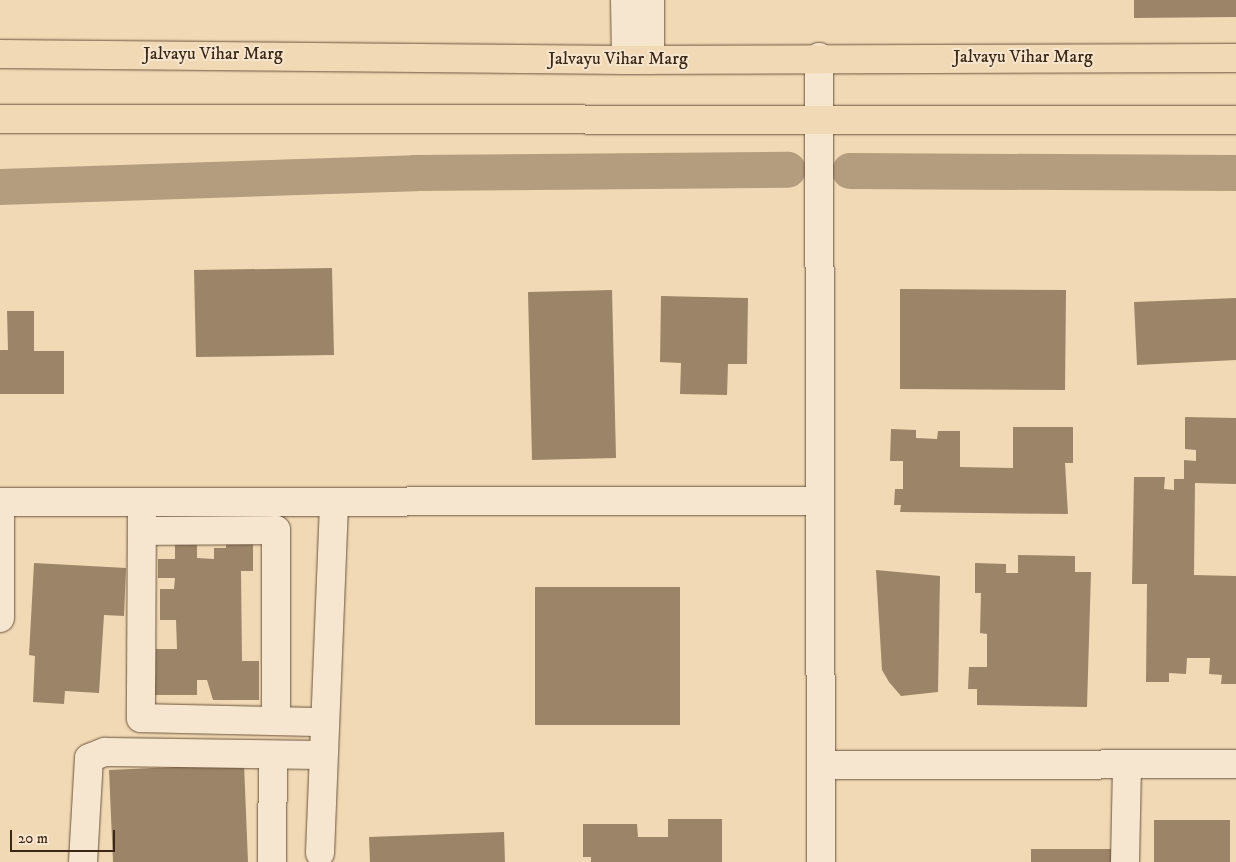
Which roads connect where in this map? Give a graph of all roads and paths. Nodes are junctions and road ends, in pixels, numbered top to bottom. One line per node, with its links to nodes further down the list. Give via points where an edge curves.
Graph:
1 (625, 0): 6 (street)
2 (650, 0): 6 (street)
3 (0, 54): 6 (main road, Jalvayu Vihar Marg)
4 (819, 57): 5 (main road, Jalvayu Vihar Marg); 6 (main road, Jalvayu Vihar Marg); 8 (street)
5 (1236, 58)
6 (638, 60)
7 (0, 118): 8 (main road)
8 (819, 120): 9 (main road); 10 (street)
9 (1236, 120)
10 (820, 501): 12 (street); 22 (street)
11 (142, 502): 12 (street); 13 (street); 14 (street, via 0,502)
12 (334, 502): 17 (street)
13 (142, 531): 16 (street, via 141,718); 16 (street, via 276,530)
14 (0, 576): 15 (street)
15 (0, 618)
16 (276, 720): 17 (street)
17 (324, 722): 19 (street)
18 (273, 755): 19 (street); 24 (street, via 105,752 89,758); 25 (street)
19 (323, 755): 23 (street)
20 (1126, 764): 21 (street); 22 (street); 27 (street)
21 (1236, 764)
22 (821, 765): 26 (street)
23 (320, 853)
24 (83, 862)
25 (272, 862)
26 (821, 862)
27 (1125, 862)

